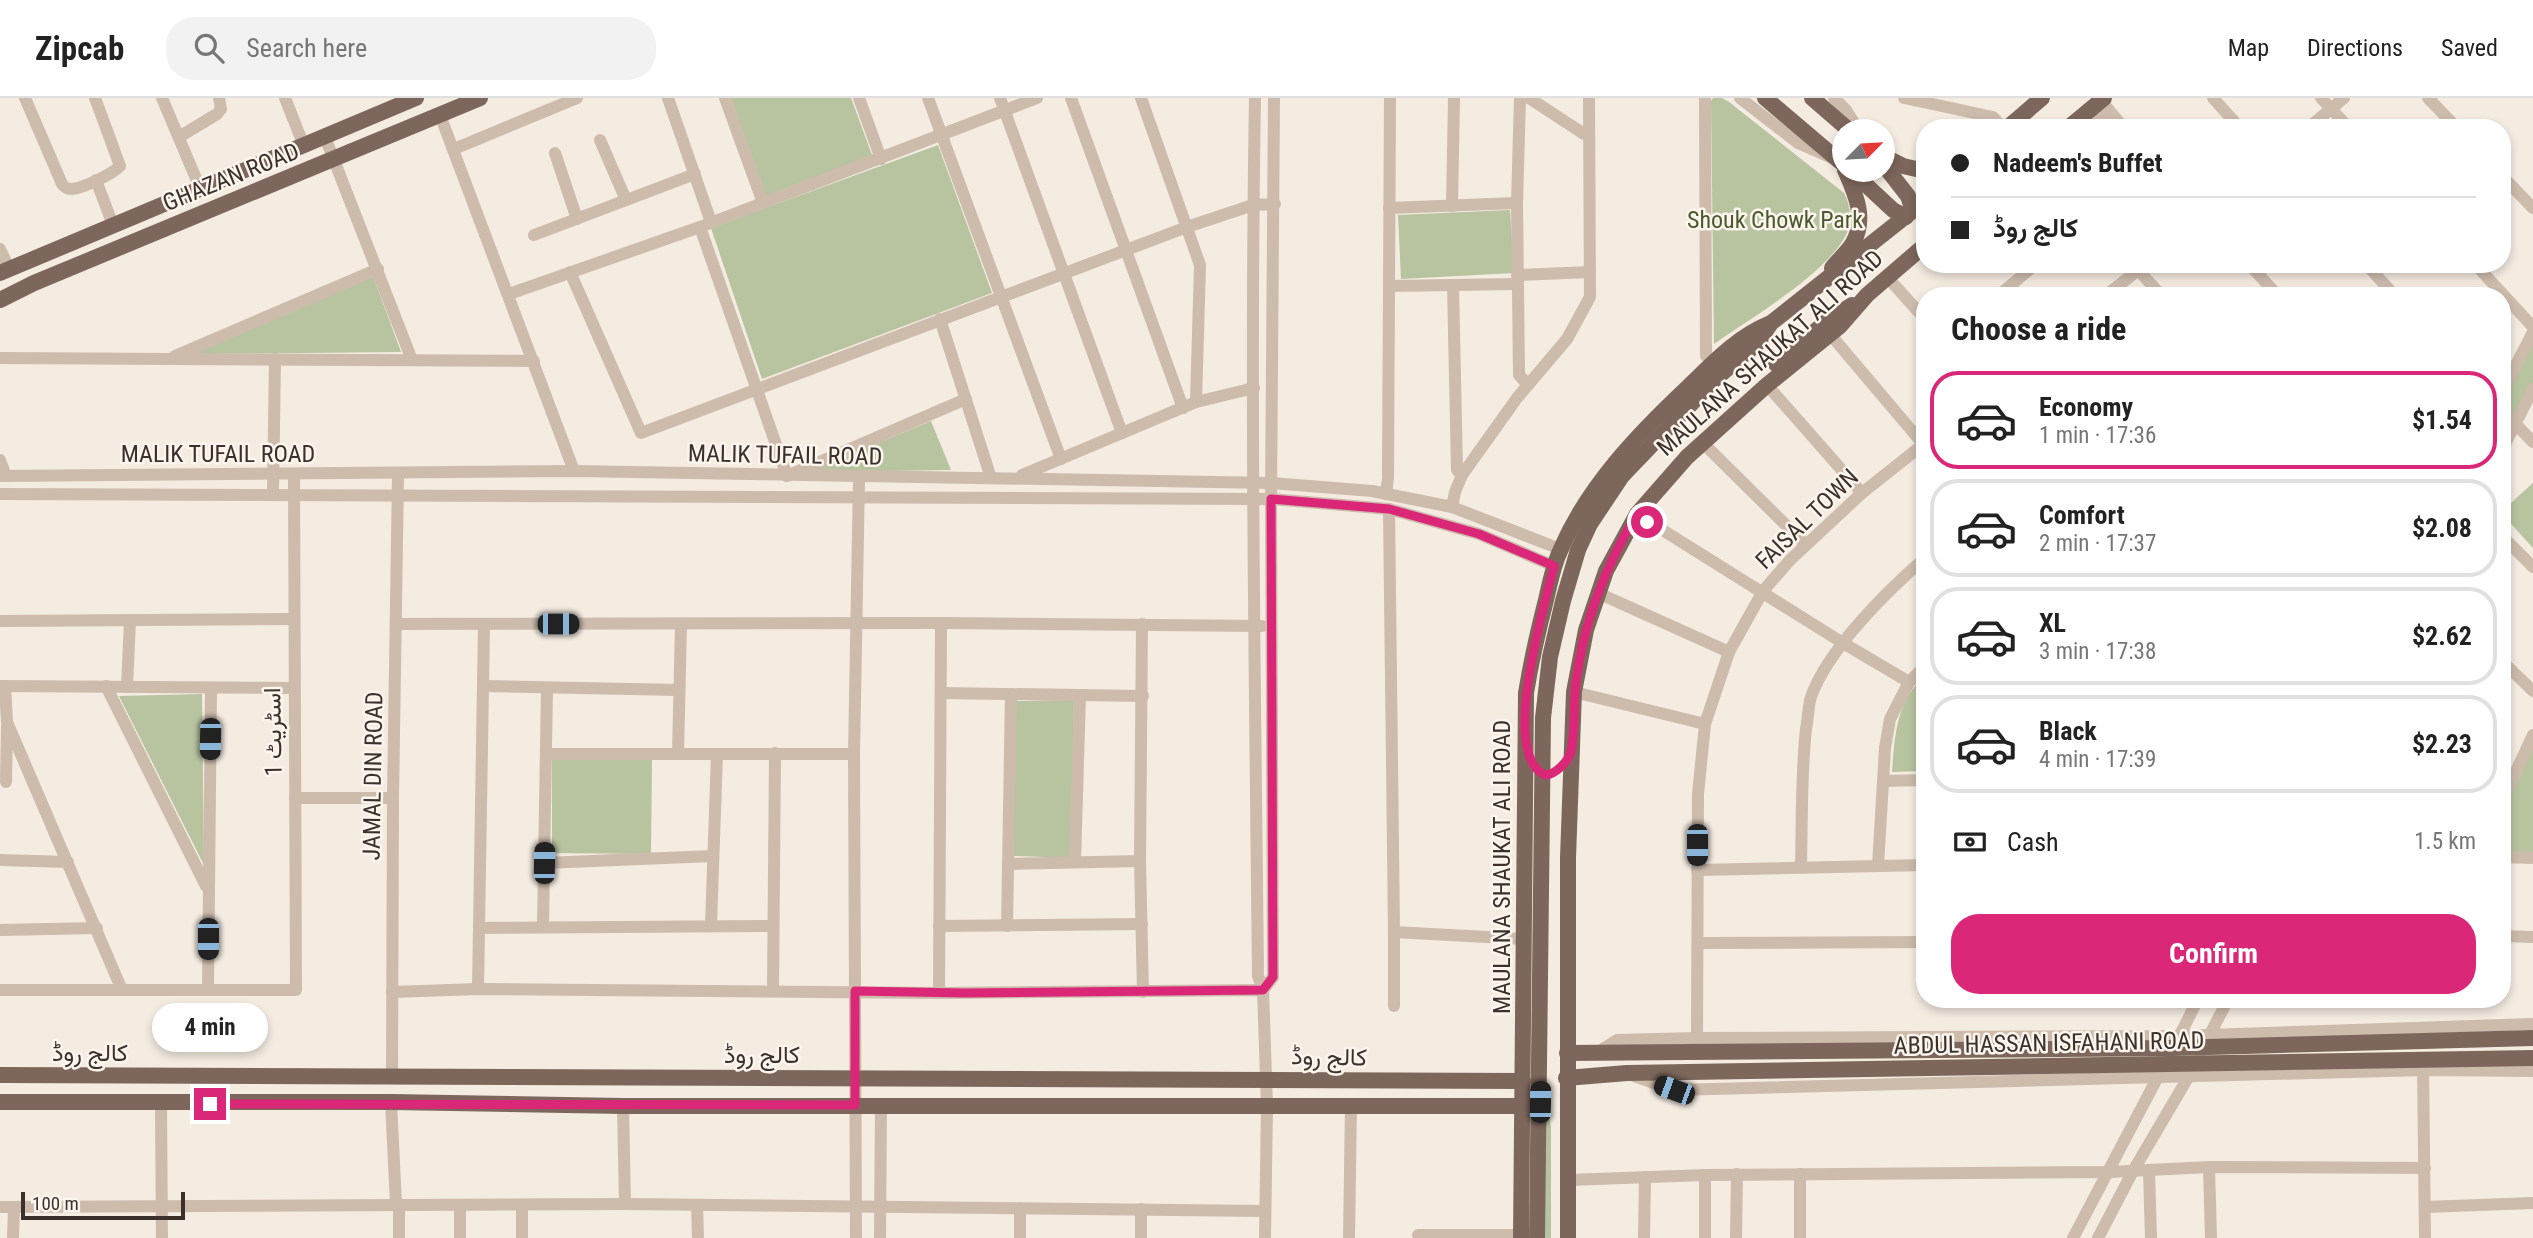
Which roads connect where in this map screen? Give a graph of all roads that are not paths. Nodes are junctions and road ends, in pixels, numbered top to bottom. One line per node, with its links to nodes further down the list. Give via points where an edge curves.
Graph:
1 (25, 98): 65 (street, via 62,184 72,189)
2 (95, 98): 65 (street, via 120,166)
3 (162, 98): 51 (street)
4 (219, 98): 51 (street, via 217,114)
5 (285, 98): 54 (street)
6 (480, 98): 37 (main road, GHAZAN ROAD)
7 (577, 98): 55 (street)
8 (668, 98): 63 (street)
9 (725, 98): 71 (street)
10 (859, 98): 58 (street)
11 (928, 98): 50 (street)
12 (1037, 98): 35 (street)
13 (1071, 98): 85 (street)
14 (1141, 98): 82 (street)
15 (1255, 98): 74 (street)
16 (1274, 98): 73 (street)
17 (1390, 98): 76 (street)
18 (1454, 98): 75 (street)
19 (1520, 98): 72 (street)
20 (1529, 98): 49 (street)
21 (1589, 98): 49 (street)
22 (1705, 98): 121 (street, via 1706,356)
23 (1740, 98): 60 (street, via 1798,143)
24 (1765, 98): 57 (main road)
25 (1812, 98): 38 (main road)
26 (1834, 98): 39 (street)
27 (1904, 98): 40 (street)
28 (2042, 98): 41 (main road)
29 (2213, 98): 45 (street)
30 (2321, 98): 36 (street)
31 (2344, 98): 36 (street)
32 (2428, 98): 48 (street)
33 (406, 100): 52 (main road, GHAZAN ROAD)
34 (2105, 103): 42 (main road); 43 (street); 44 (street)
35 (1002, 104): 50 (street); 91 (street)
36 (2331, 108): 46 (street); 47 (street)
37 (440, 115): 55 (street); 59 (main road, GHAZAN ROAD)
38 (1836, 119)
39 (1852, 119)
40 (1995, 119)
41 (2016, 119)
42 (2081, 119)
43 (2094, 119)
44 (2117, 119)
45 (2232, 119)
46 (2318, 119)
47 (2341, 119)
48 (2448, 119)
49 (1589, 134): 90 (street)
50 (940, 135): 58 (street); 108 (street)
51 (179, 137): 69 (street)
52 (326, 137): 54 (main road, GHAZAN ROAD); 59 (street)
53 (600, 140): 70 (street)
54 (304, 146): 69 (main road, GHAZAN ROAD)
55 (454, 149): 107 (street)
56 (555, 153): 79 (street)
57 (1832, 156)
58 (881, 159): 71 (street)
59 (334, 160): 87 (street); 109 (main road, GHAZAN ROAD)
60 (1832, 160)
61 (1895, 162): 62 (main road)
62 (1916, 169)
63 (695, 174): 70 (street); 80 (street)
64 (1895, 179): 78 (main road)
65 (96, 180): 81 (street)
66 (1851, 182): 101 (main road, via 1859,224 1852,246)
67 (1862, 182): 78 (main road, via 1894,210)
68 (2511, 185): 77 (street)
69 (200, 188): 81 (main road, GHAZAN ROAD)
70 (626, 200): 79 (street)
71 (763, 203): 80 (street)
72 (1517, 203): 75 (street); 98 (street)
73 (1275, 204): 74 (street); 152 (street)
74 (1253, 205): 82 (street); 126 (street)
75 (1452, 206): 76 (street)
76 (1389, 208): 100 (street)
77 (2533, 208)
78 (1915, 210): 101 (main road, MAULANA SHAUKAT ALI ROAD)
79 (578, 219): 83 (street)
80 (705, 224): 89 (street); 125 (street)
81 (113, 225): 88 (main road, GHAZAN ROAD)
82 (1187, 228): 85 (street); 129 (street, via 1200,265)
83 (534, 236)
84 (0, 249): 88 (street)
85 (1126, 250): 91 (street); 130 (street)
86 (1916, 252): 97 (main road, MAULANA SHAUKAT ALI ROAD)
87 (378, 269): 117 (street); 119 (street)
88 (4, 270)
89 (570, 272): 107 (street); 125 (street, via 641,433)
90 (1590, 272): 98 (street); 123 (street, via 1590,297 1581,317)
91 (1064, 273): 108 (street); 133 (street)
92 (2025, 273): 102 (street)
93 (2134, 273): 103 (street)
94 (2257, 273): 104 (street)
95 (2374, 273): 105 (street)
96 (2483, 273): 106 (street)
97 (1888, 278): 111 (street); 114 (main road, MAULANA SHAUKAT ALI ROAD)
98 (1517, 279): 99 (street); 123 (street, via 1518,374)
99 (1452, 285): 100 (street); 145 (street, via 1457,470)
100 (1389, 286): 158 (street)
101 (1818, 287): 113 (main road, MAULANA SHAUKAT ALI ROAD)
102 (2009, 287)
103 (2116, 287)
104 (2270, 287)
105 (2387, 287)
106 (2495, 287)
107 (509, 294): 120 (street)
108 (1002, 296): 112 (street); 139 (street)
109 (0, 300)
110 (2511, 305): 115 (street)
111 (1916, 309)
112 (940, 319): 125 (street); 128 (street)
113 (1771, 323): 121 (main road, MAULANA SHAUKAT ALI ROAD, via 1751,331); 330 (main road, via 1758,343 1702,392 1622,476 1590,524 1570,572 1550,657 1543,718)
114 (1830, 326): 124 (main road, MAULANA SHAUKAT ALI ROAD); 134 (street); 331 (main road, via 1731,403 1647,490 1612,537 1580,622 1565,699 1562,763)
115 (2533, 330): 122 (street)
116 (0, 358): 117 (street)
117 (168, 359): 118 (street)
118 (275, 359): 119 (street); 142 (street)
119 (412, 360): 120 (street)
120 (534, 361): 141 (street)
121 (1713, 363): 167 (main road, MAULANA SHAUKAT ALI ROAD, via 1606,474)
122 (2511, 374)
123 (1528, 385): 145 (street)
124 (1767, 385): 136 (main road, MAULANA SHAUKAT ALI ROAD); 153 (street)
125 (757, 388): 147 (street)
126 (1254, 388): 129 (street); 151 (street)
127 (2533, 389): 132 (street)
128 (966, 399): 147 (street); 150 (street)
129 (1196, 402): 130 (street)
130 (1183, 408): 133 (street)
131 (2511, 418): 132 (street)
132 (2516, 423): 135 (street); 137 (street)
133 (1122, 433): 139 (street)
134 (1916, 433)
135 (2511, 433)
136 (1702, 442): 164 (main road, MAULANA SHAUKAT ALI ROAD); 165 (street)
137 (2533, 442)
138 (1916, 449): 153 (street, FAISAL TOWN)
139 (1061, 458): 148 (street)
140 (0, 460): 146 (street)
141 (574, 471): 144 (street, MALIK TUFAIL ROAD); 147 (street, MALIK TUFAIL ROAD)
142 (274, 474): 143 (street, MALIK TUFAIL ROAD); 146 (street, MALIK TUFAIL ROAD); 155 (street)
143 (294, 475): 144 (street, MALIK TUFAIL ROAD); 156 (street, اسٹریٹ 1)
144 (398, 475): 157 (street, JAMAL DIN ROAD)
145 (1462, 475): 162 (street)
146 (3, 476)
147 (787, 476): 149 (street, MALIK TUFAIL ROAD)
148 (1016, 477): 150 (street, MALIK TUFAIL ROAD); 151 (street, MALIK TUFAIL ROAD)
149 (859, 478): 150 (street, MALIK TUFAIL ROAD); 159 (street)
150 (991, 478)
151 (1254, 483): 152 (street, MALIK TUFAIL ROAD); 160 (street)
152 (1271, 484): 158 (street, MALIK TUFAIL ROAD); 161 (street)
153 (1862, 493): 165 (street, FAISAL TOWN)
154 (0, 494): 155 (street, MALIK TUFAIL ROAD)
155 (273, 494): 156 (street, MALIK TUFAIL ROAD)
156 (294, 494): 157 (street, MALIK TUFAIL ROAD); 173 (street, اسٹریٹ 1)
157 (398, 494): 159 (street, MALIK TUFAIL ROAD); 176 (street, JAMAL DIN ROAD)
158 (1386, 494): 162 (street, MALIK TUFAIL ROAD)
159 (859, 498): 160 (street, MALIK TUFAIL ROAD); 181 (street)
160 (1254, 499): 161 (street, MALIK TUFAIL ROAD); 182 (street)
161 (1271, 499): 163 (street, MALIK TUFAIL ROAD); 183 (street)
162 (1452, 507): 167 (street, MALIK TUFAIL ROAD)
163 (1389, 509): 168 (street, MALIK TUFAIL ROAD, via 1479,534); 244 (street)
164 (1637, 514): 171 (street); 172 (main road, MAULANA SHAUKAT ALI ROAD)
165 (1806, 545): 171 (street, FAISAL TOWN)
166 (2511, 545): 170 (street)
167 (1560, 549): 168 (main road, MAULANA SHAUKAT ALI ROAD)
168 (1554, 566): 206 (main road, MAULANA SHAUKAT ALI ROAD, via 1531,661)
169 (1916, 566): 184 (street, via 1886,592)
170 (2533, 567)
171 (1763, 591): 184 (street); 185 (street, FAISAL TOWN)
172 (1598, 593): 185 (street); 198 (main road, MAULANA SHAUKAT ALI ROAD)
173 (293, 619): 174 (street); 193 (street, اسٹریٹ 1)
174 (130, 620): 175 (street); 192 (street)
175 (0, 621)
176 (396, 624): 177 (street); 218 (street, JAMAL DIN ROAD)
177 (484, 624): 178 (street); 190 (street)
178 (681, 624): 181 (street); 196 (street)
179 (941, 624): 180 (street); 181 (street); 199 (street)
180 (1142, 624): 182 (street); 202 (street)
181 (857, 625): 212 (street)
182 (1254, 626): 183 (street); 255 (street, via 1258,976)
183 (1273, 627): 255 (street, via 1273,977)
184 (1843, 643): 188 (street); 232 (street, via 1810,699 1804,744)
185 (1729, 652): 204 (street, FAISAL TOWN)
186 (2511, 670): 197 (street)
187 (1916, 675): 188 (street)
188 (1909, 682): 214 (street, via 1890,719)
189 (3, 686): 191 (street); 203 (street)
190 (483, 686): 194 (street); 242 (street)
191 (106, 687): 192 (street); 234 (street)
192 (127, 687): 195 (street)
193 (293, 688): 195 (street); 217 (street, اسٹریٹ 1)
194 (547, 688): 196 (street); 209 (street)
195 (211, 689): 234 (street)
196 (679, 690): 210 (street)
197 (2533, 691)
198 (1574, 692): 204 (street); 208 (main road, MAULANA SHAUKAT ALI ROAD)
199 (941, 693): 200 (street); 238 (street)
200 (1010, 694): 201 (street); 229 (street)
201 (1080, 695): 202 (street); 227 (street)
202 (1143, 696): 225 (street)
203 (7, 722): 215 (street); 226 (street)
204 (1705, 724): 233 (street, FAISAL TOWN)
205 (2533, 735): 216 (street)
206 (1525, 747): 208 (main road, via 1538,772 1545,775 1556,771); 220 (main road, MAULANA SHAUKAT ALI ROAD)
207 (775, 753): 211 (street); 212 (street); 237 (street)
208 (1571, 753): 219 (main road, MAULANA SHAUKAT ALI ROAD)
209 (545, 754): 210 (street); 228 (street)
210 (678, 754): 211 (street)
211 (717, 754): 221 (street)
212 (854, 754): 256 (street)
213 (1916, 780): 214 (street)
214 (1884, 781): 231 (street)
215 (5, 782)
216 (2511, 782)
217 (295, 798): 218 (street); 250 (street, اسٹریٹ 1, via 296,990)
218 (393, 798): 257 (street, JAMAL DIN ROAD)
219 (1570, 812): 220 (main road, via 1549,799); 268 (main road, MAULANA SHAUKAT ALI ROAD)
220 (1526, 817): 247 (main road, MAULANA SHAUKAT ALI ROAD)
221 (713, 856): 228 (street); 236 (street)
222 (2511, 857): 223 (street)
223 (2533, 858)
224 (0, 860): 226 (street)
225 (1140, 861): 227 (street); 235 (street)
226 (68, 862): 241 (street)
227 (1075, 862): 229 (street)
228 (544, 863): 240 (street)
229 (1008, 864): 239 (street)
230 (1916, 865): 231 (street)
231 (1878, 866): 232 (street)
232 (1801, 867): 233 (street)
233 (1697, 870): 249 (street, FAISAL TOWN)
234 (208, 890): 250 (street)
235 (1142, 924): 239 (street); 258 (street)
236 (711, 925): 237 (street); 240 (street)
237 (773, 926): 254 (street)
238 (939, 926): 239 (street); 259 (street)
239 (1007, 926)
240 (543, 927): 242 (street)
241 (97, 928): 243 (street); 253 (street)
242 (479, 928): 251 (street)
243 (0, 930)
244 (1394, 932): 247 (street); 260 (street)
245 (2511, 936): 246 (street)
246 (2533, 937)
247 (1524, 939): 280 (main road, MAULANA SHAUKAT ALI ROAD)
248 (1916, 942): 249 (street)
249 (1698, 943): 267 (street, FAISAL TOWN)
250 (208, 989): 253 (street)
251 (478, 989): 254 (street); 257 (street)
252 (0, 990): 253 (street)
253 (122, 990)
254 (773, 990): 256 (street)
255 (1263, 990): 258 (street); 279 (street)
256 (855, 991): 259 (street); 277 (street)
257 (391, 992): 275 (street, JAMAL DIN ROAD)
258 (1143, 992): 259 (street)
259 (939, 993)
260 (1394, 1006)
261 (2193, 1008): 266 (street)
262 (2223, 1008): 265 (street)
263 (2533, 1024): 265 (street)
264 (2533, 1038): 265 (main road, ABDUL HASSAN ISFAHANI ROAD)
265 (2206, 1041): 266 (main road, ABDUL HASSAN ISFAHANI ROAD); 271 (street)
266 (2176, 1042): 267 (main road, ABDUL HASSAN ISFAHANI ROAD); 272 (street)
267 (1698, 1046): 268 (main road, ABDUL HASSAN ISFAHANI ROAD)
268 (1567, 1053): 278 (main road, MAULANA SHAUKAT ALI ROAD)
269 (2533, 1058): 270 (main road, ABDUL HASSAN ISFAHANI ROAD)
270 (2423, 1065): 271 (main road, ABDUL HASSAN ISFAHANI ROAD); 273 (street); 292 (street)
271 (2192, 1070): 272 (main road, ABDUL HASSAN ISFAHANI ROAD); 293 (street)
272 (2161, 1071): 278 (main road, ABDUL HASSAN ISFAHANI ROAD, via 1627,1073); 295 (street)
273 (2533, 1071)
274 (0, 1075): 276 (main road, کالج روڈ)
275 (392, 1077): 276 (main road, کالج روڈ); 277 (main road, کالج روڈ)
276 (335, 1078): 283 (main road)
277 (856, 1078): 279 (main road, کالج روڈ); 286 (street)
278 (1566, 1078): 300 (main road, MAULANA SHAUKAT ALI ROAD)
279 (1265, 1080): 280 (main road, کالج روڈ); 288 (street)
280 (1523, 1082): 290 (main road, MAULANA SHAUKAT ALI ROAD)
281 (0, 1102): 284 (main road, کالج روڈ)
282 (391, 1102): 283 (main road, کالج روڈ); 285 (main road, کالج روڈ); 302 (street)
283 (334, 1103): 284 (main road, کالج روڈ)
284 (161, 1104): 304 (street)
285 (623, 1105): 286 (main road, کالج روڈ); 303 (street)
286 (855, 1105): 287 (main road, کالج روڈ); 308 (street)
287 (881, 1105): 288 (main road, کالج روڈ); 310 (street)
288 (1267, 1105): 289 (main road, کالج روڈ); 315 (street)
289 (1351, 1105): 290 (main road, کالج روڈ); 329 (street)
290 (1523, 1106): 317 (main road, MAULANA SHAUKAT ALI ROAD)
291 (2209, 1167): 292 (street); 294 (street); 340 (street)
292 (2425, 1168): 311 (street)
293 (2133, 1171): 294 (street); 295 (street); 338 (street)
294 (2149, 1171): 339 (street)
295 (2109, 1172): 297 (street); 337 (street)
296 (1737, 1174): 297 (street); 298 (street); 335 (street)
297 (1800, 1174): 336 (street)
298 (1705, 1175): 299 (street); 334 (street)
299 (1645, 1177): 300 (street); 333 (street)
300 (1568, 1180): 332 (main road, MAULANA SHAUKAT ALI ROAD)
301 (2533, 1203): 311 (street)
302 (398, 1204): 304 (street); 305 (street); 320 (street)
303 (625, 1204): 306 (street); 307 (street)
304 (162, 1205): 312 (street); 319 (street)
305 (460, 1205): 307 (street); 321 (street)
306 (697, 1205): 308 (street); 323 (street)
307 (522, 1206): 322 (street)
308 (856, 1206): 310 (street); 324 (street)
309 (0, 1207): 312 (street)
310 (880, 1207): 313 (street); 325 (street)
311 (2425, 1207): 341 (street)
312 (14, 1208): 318 (street)
313 (1020, 1208): 314 (street); 326 (street)
314 (1141, 1209): 315 (street); 327 (street)
315 (1265, 1211): 328 (street)
316 (1418, 1235): 317 (street)
317 (1521, 1236)
318 (13, 1238)
319 (162, 1238)
320 (399, 1238)
321 (460, 1238)
322 (522, 1238)
323 (698, 1238)
324 (856, 1238)
325 (880, 1238)
326 (1020, 1238)
327 (1141, 1238)
328 (1265, 1238)
329 (1349, 1238)
330 (1537, 1238)
331 (1560, 1238)
332 (1568, 1238)
333 (1644, 1238)
334 (1705, 1238)
335 (1736, 1238)
336 (1800, 1238)
337 (2073, 1238)
338 (2098, 1238)
339 (2151, 1238)
340 (2211, 1238)
341 (2425, 1238)

